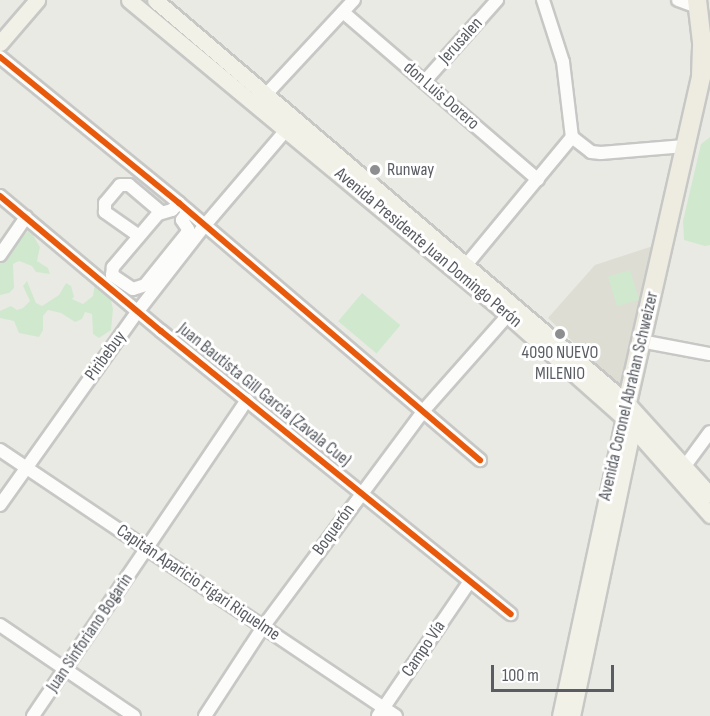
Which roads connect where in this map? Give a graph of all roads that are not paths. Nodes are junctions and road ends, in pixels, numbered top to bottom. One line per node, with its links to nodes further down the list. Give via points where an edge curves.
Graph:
1 (37, 0): 10 (main road)
2 (129, 0): 14 (main road, Avenida Presidente Juan Domingo Perón)
3 (155, 0): 14 (main road, Avenida Presidente Juan Domingo Perón)
4 (354, 0): 8 (street)
5 (497, 0): 12 (street, Jerusalen)
6 (543, 0): 16 (street, via 563,62)
7 (678, 0): 9 (street)
8 (343, 12): 12 (street, don Luis Dorero); 14 (street)
9 (705, 13): 13 (highway); 13 (highway)
10 (0, 43)
11 (0, 57): 20 (street)
12 (424, 82): 18 (street, don Luis Dorero)
13 (705, 83): 17 (highway, Avenida Coronel Abrahan Schweizer); 29 (highway, Avenida Coronel Abrahan Schweizer)
14 (262, 99): 15 (main road, Avenida Presidente Juan Domingo Perón); 25 (main road, Avenida Presidente Juan Domingo Perón)
15 (286, 129): 22 (street, Piribebuy); 27 (main road, Avenida Presidente Juan Domingo Perón)
16 (572, 137): 17 (street, via 591,152 601,153); 18 (street)
17 (685, 146): 33 (highway, Avenida Coronel Abrahan Schweizer)
18 (538, 180): 25 (street)
19 (0, 196): 21 (street, Juan Bautista Gill Garcia (Zavala Cue))
20 (176, 211): 22 (street); 23 (street); 23 (street, via 129,185 120,185 105,203 105,212); 23 (street, via 188,233 145,285 133,289 112,275 112,271)
21 (26, 216): 24 (street); 26 (street, Juan Bautista Gill Garcia (Zavala Cue))
22 (205, 225): 26 (street, Piribebuy); 32 (street)
23 (139, 236)
24 (0, 255)
25 (467, 264): 28 (main road, Avenida Presidente Juan Domingo Perón)
26 (138, 311): 31 (street, Juan Bautista Gill Garcia (Zavala Cue)); 39 (street, Piribebuy)
27 (508, 315): 28 (street); 32 (street, Boquerón); 33 (main road, Avenida Presidente Juan Domingo Perón)
28 (530, 319): 33 (main road, Avenida Presidente Juan Domingo Perón)
29 (651, 343): 30 (street); 33 (highway, Avenida Coronel Abrahan Schweizer)
30 (710, 354)
31 (247, 400): 41 (street, Juan Bautista Gill Garcia (Zavala Cue)); 45 (street, Juan Sinforiano Bogarín)
32 (424, 410): 37 (street); 41 (street, Boquerón)
33 (630, 415): 35 (main road, Avenida Presidente Juan Domingo Perón); 38 (main road, Avenida Coronel Abrahan Schweizer); 40 (main road, Avenida Presidente Juan Domingo Perón); 56 (main road, Avenida Coronel Abrahan Schweizer)
34 (710, 432): 40 (street)
35 (651, 449): 38 (main road, via 636,450); 40 (main road, Avenida Presidente Juan Domingo Perón)
36 (0, 450): 39 (street, Capitán Aparicio Figari Riquelme)
37 (480, 460)
38 (625, 465): 57 (main road, Avenida Coronel Abrahan Schweizer)
39 (26, 467): 43 (street, Piribebuy); 45 (street, Capitán Aparicio Figari Riquelme)
40 (680, 471): 42 (main road, Avenida Presidente Juan Domingo Perón); 44 (main road, Avenida Presidente Juan Domingo Perón)
41 (361, 493): 46 (street, Juan Bautista Gill Garcia (Zavala Cue)); 49 (street, Boquerón)
42 (710, 495)
43 (0, 505)
44 (710, 515)
45 (147, 548): 49 (street, Capitán Aparicio Figari Riquelme); 50 (street, Juan Sinforiano Bogarín)
46 (470, 581): 47 (street, Juan Bautista Gill Garcia (Zavala Cue)); 51 (street, Campo Vía)
47 (511, 614)
48 (0, 625): 50 (street)
49 (264, 627): 51 (street, Capitán Aparicio Figari Riquelme); 54 (street, Boquerón)
50 (65, 669): 52 (street, Juan Sinforiano Bogarín); 53 (street)
51 (381, 712): 55 (street, Capitán Aparicio Figari Riquelme)
52 (33, 716)
53 (134, 716)
54 (205, 716)
55 (396, 716)
56 (560, 716)
57 (572, 716)

